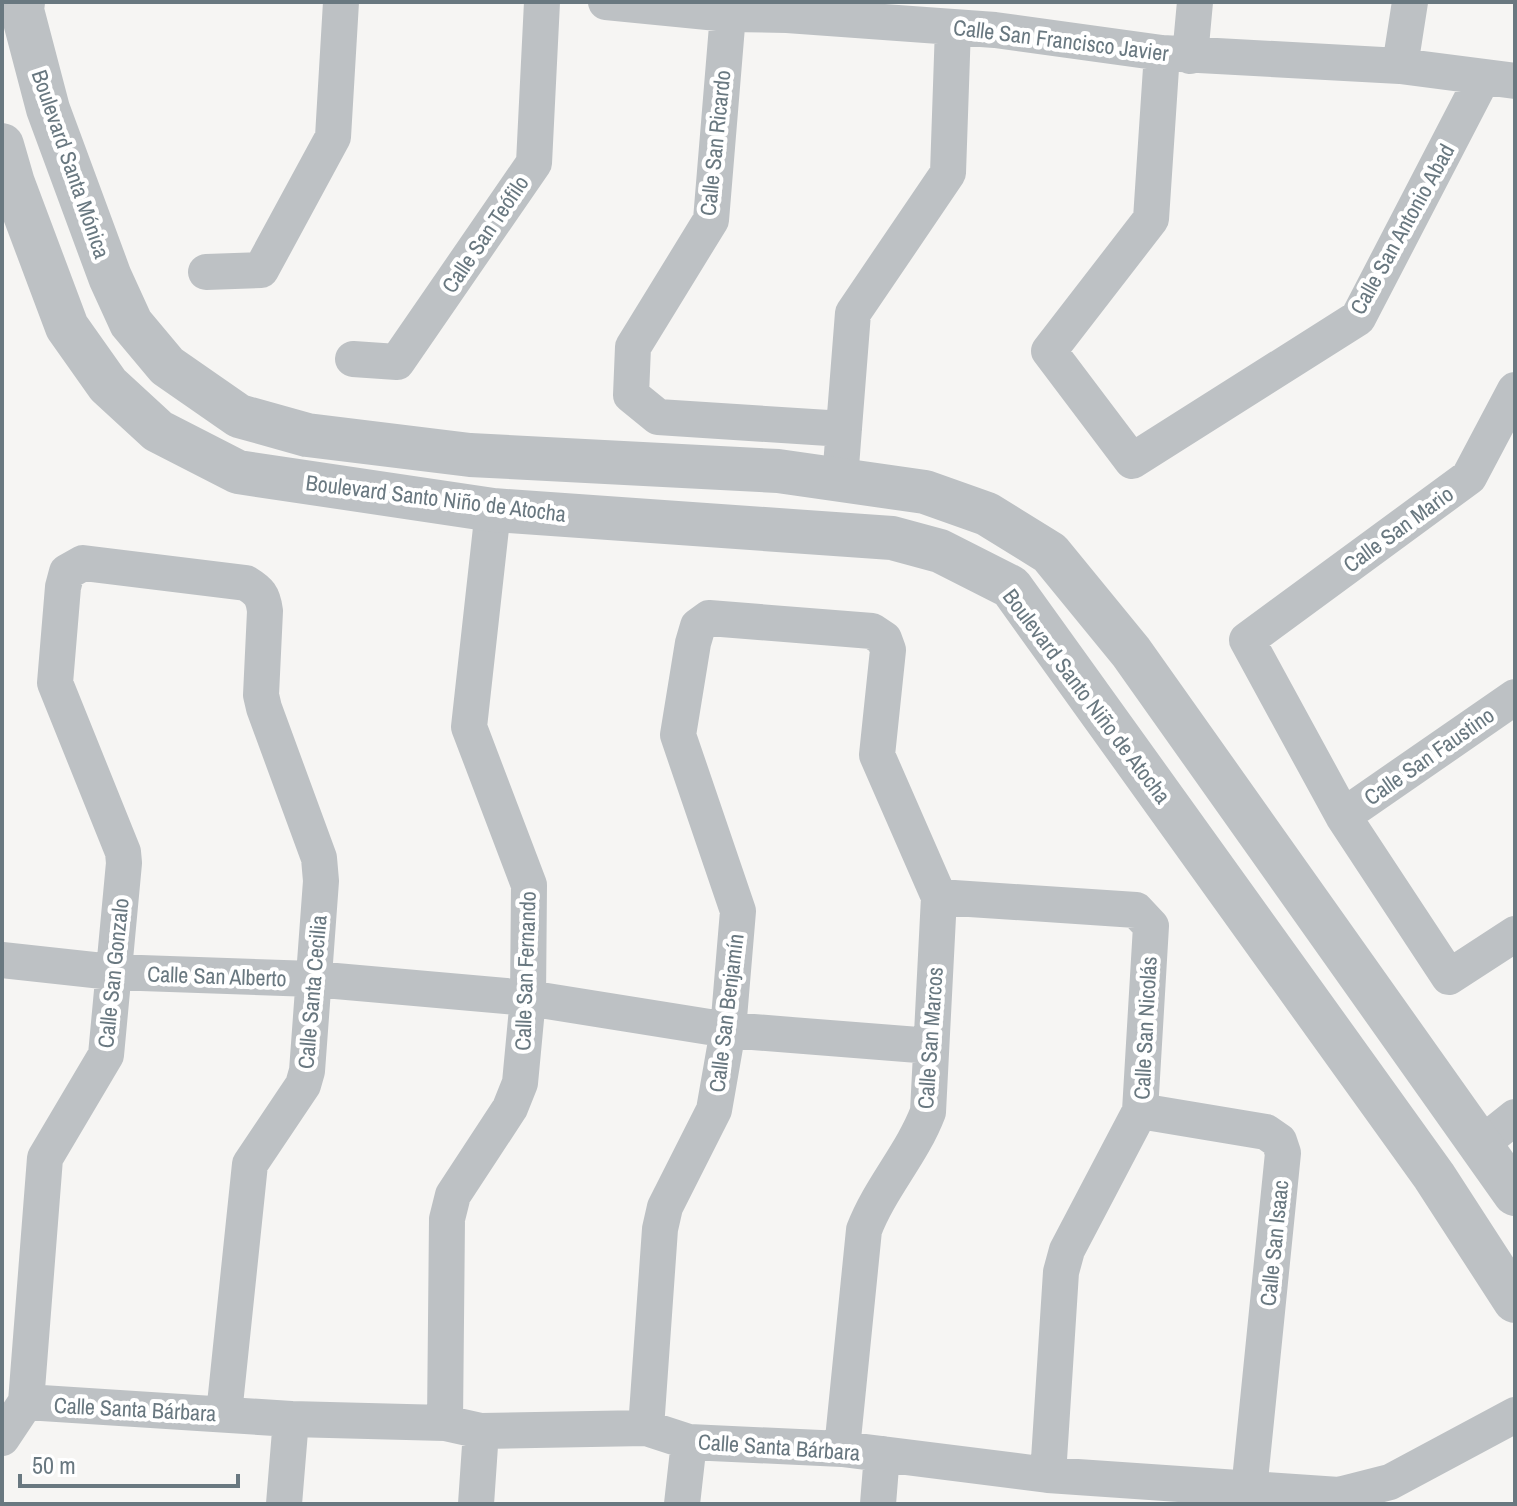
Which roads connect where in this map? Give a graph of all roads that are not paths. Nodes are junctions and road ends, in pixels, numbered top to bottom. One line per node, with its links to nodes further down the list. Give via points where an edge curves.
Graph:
1 (341, 2): 15 (street, via 333,137 261,270)
2 (542, 2): 16 (street, Calle San Teófilo, via 534,163 397,362)
3 (606, 2): 8 (street, Calle San Francisco Javier)
4 (1195, 2): 11 (street)
5 (1410, 2): 12 (street)
6 (788, 8): 8 (street, Calle San Francisco Javier); 10 (street, Calle San Francisco Javier)
7 (16, 9): 19 (street, Boulevard Santa Mónica, via 48,109 131,323 167,366 239,416 307,435 470,455)
8 (728, 14): 18 (street, Calle San Ricardo, via 711,220 633,347 631,395 658,417)
9 (996, 16): 10 (street, Calle San Francisco Javier); 11 (street, Calle San Francisco Javier)
10 (953, 27): 18 (street, via 948,173 853,313)
11 (1176, 55): 12 (street, Calle San Francisco Javier); 13 (street, Calle San Antonio Abad, via 1151,219 1049,351 1132,461 1358,318)
12 (1400, 66): 13 (street, Calle San Francisco Javier)
13 (1499, 79)
14 (2, 145): 21 (street, Boulevard Santo Niño de Atocha, via 67,327 108,385 158,431 238,472)
15 (206, 272)
16 (353, 359)
17 (1515, 390): 26 (street, Calle San Mario, via 1469,477 1247,640)
18 (844, 429): 20 (street)
19 (683, 466): 20 (street); 22 (street)
20 (840, 479): 27 (street, via 925,492 975,509 1050,553 1131,652)
21 (493, 510): 22 (street, Boulevard Santo Niño de Atocha); 34 (street, Calle San Fernando, via 469,727 529,885)
22 (679, 524): 29 (street, Boulevard Santo Niño de Atocha, via 892,538 940,551 1011,587)
23 (265, 611): 32 (street, Calle San Gonzalo, via 263,597 246,583 83,563 67,572 55,683 123,852); 33 (street, Calle Santa Cecilia, via 261,695 319,858)
24 (872, 631): 28 (street, Calle San Marcos, via 884,639 888,650 877,755); 35 (street, Calle San Benjamín, via 709,618 698,626 678,735 738,911)
25 (1515, 697): 26 (street, Calle San Faustino)
26 (1343, 816): 30 (street, via 1449,977)
27 (1297, 886): 29 (street); 39 (street)
28 (939, 897): 36 (street, Calle San Marcos); 37 (street, Calle San Nicolás, via 1136,910 1146,917 1151,926)
29 (1253, 923): 41 (street, Boulevard Santo Niño de Atocha, via 1434,1176)
30 (1515, 934)
31 (2, 960): 32 (street, Calle San Alberto)
32 (112, 972): 33 (street, Calle San Alberto); 42 (street, Calle San Gonzalo, via 106,1055 45,1158)
33 (313, 979): 34 (street, Calle San Alberto); 43 (street, Calle Santa Cecilia, via 303,1085 250,1164 245,1186)
34 (528, 998): 35 (street, Calle San Alberto); 46 (street, Calle San Fernando, via 520,1083 510,1108 453,1195 447,1219)
35 (728, 1030): 36 (street, Calle San Alberto); 47 (street, Calle San Benjamín, via 714,1110 665,1207 660,1229)
36 (931, 1046): 51 (street, Calle San Marcos, via 928,1112 864,1230)
37 (1140, 1111): 53 (street, Calle San Nicolás, via 1067,1250 1061,1272); 54 (street, Calle San Isaac, via 1266,1132 1279,1141 1283,1153)
38 (1515, 1117): 39 (street)
39 (1480, 1145): 40 (street)
40 (1515, 1194)
41 (1515, 1301)
42 (26, 1402): 43 (street, Calle Santa Bárbara); 49 (street)
43 (224, 1414): 45 (street, Calle Santa Bárbara)
44 (1515, 1415): 54 (street, Calle Santa Bárbara, via 1390,1482 1339,1495)
45 (291, 1419): 46 (street, Calle Santa Bárbara); 56 (street)
46 (445, 1423): 48 (street, Calle Santa Bárbara)
47 (646, 1428): 48 (street, Calle Santa Bárbara); 50 (street, Calle Santa Bárbara)
48 (481, 1431): 57 (street)
49 (2, 1438)
50 (689, 1442): 51 (street, Calle Santa Bárbara); 58 (street)
51 (842, 1449): 52 (street, Calle Santa Bárbara)
52 (882, 1454): 53 (street, Calle Santa Bárbara); 59 (street)
53 (1048, 1475): 55 (street, Calle Santa Bárbara)
54 (1249, 1490): 55 (street, Calle Santa Bárbara)
55 (1196, 1493)
56 (284, 1504)
57 (476, 1504)
58 (682, 1504)
59 (878, 1504)

